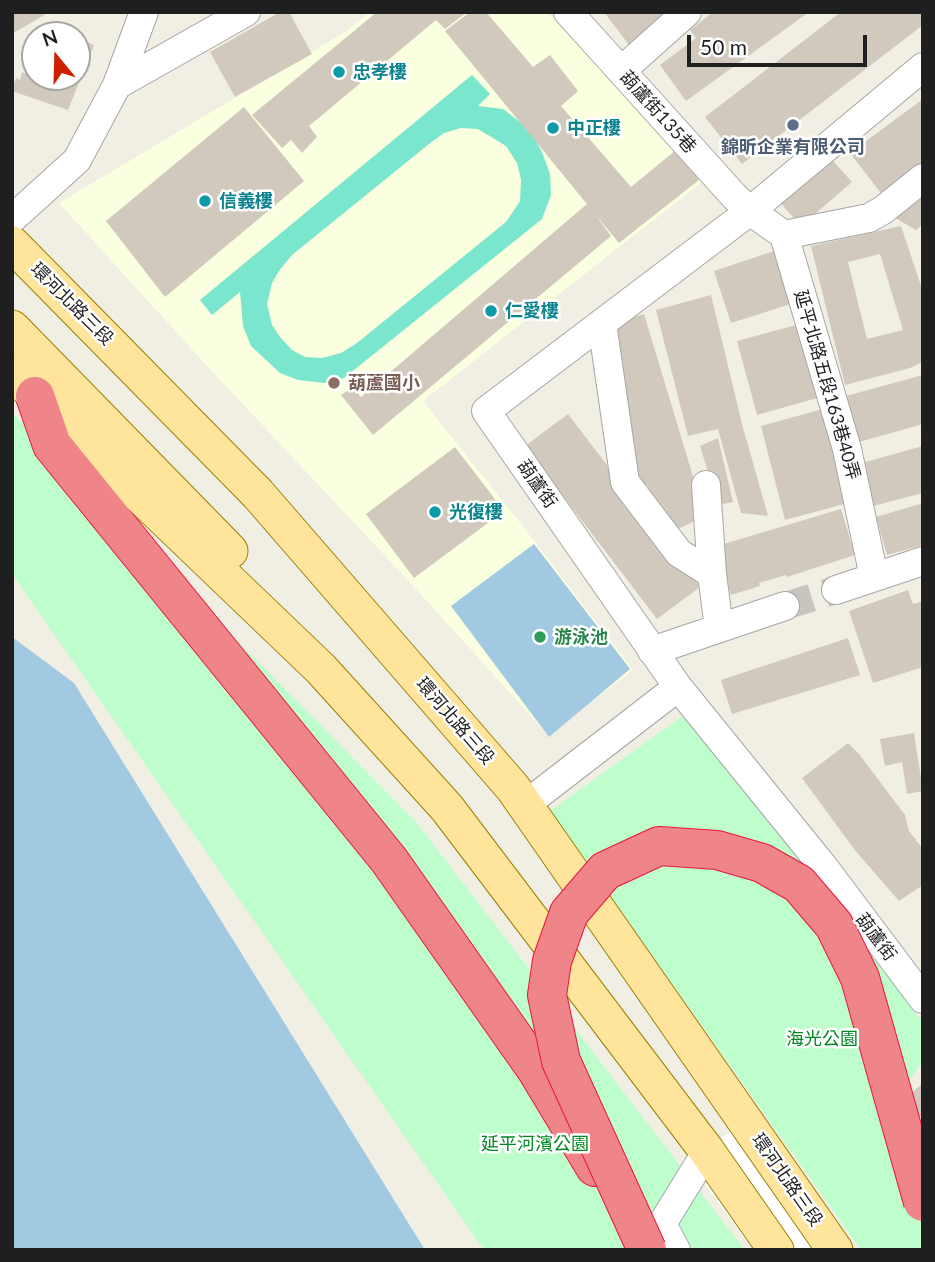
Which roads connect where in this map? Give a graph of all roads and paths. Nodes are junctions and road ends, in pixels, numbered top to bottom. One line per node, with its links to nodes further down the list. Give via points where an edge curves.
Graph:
1 (246, 12): 7 (street)
2 (568, 12): 6 (street, 葫蘆街135巷)
3 (687, 12): 6 (street)
4 (144, 13): 7 (street)
5 (923, 67): 9 (street, 葫蘆街)
6 (621, 71): 9 (street, 葫蘆街135巷)
7 (117, 85): 10 (street, via 77,160)
8 (923, 178): 11 (street, via 869,218)
9 (750, 211): 11 (street); 13 (street, 葫蘆街)
10 (12, 219)
11 (784, 235): 19 (street, 延平北路五段163巷40弄, via 847,449)
12 (12, 244): 26 (main road, 環河北路三段, via 258,494)
13 (602, 323): 18 (street, via 625,482 671,542); 23 (street, 葫蘆街, via 496,403)
14 (12, 328): 24 (main road, via 295,617)
15 (24, 384): 24 (main road); 30 (highway, bridge, via 52,445 396,871 536,1069)
16 (706, 485): 18 (street)
17 (923, 561): 19 (street)
18 (712, 574): 22 (street)
19 (874, 577): 20 (street)
20 (836, 590)
21 (785, 606): 22 (street)
22 (719, 628): 23 (street)
23 (652, 651): 25 (street, 葫蘆街)
24 (321, 669): 28 (main road, via 447,807)
25 (678, 687): 26 (street); 27 (street, 葫蘆街)
26 (525, 805): 33 (main road, 環河北路三段)
27 (923, 999)
28 (707, 1150): 31 (street, via 662,1224); 32 (main road)
29 (923, 1202): 30 (highway, bridge, via 860,978 834,925 799,884 762,863 717,850 659,846 605,871 569,913 552,961 547,995 561,1060)
30 (646, 1250)
31 (676, 1250)
32 (776, 1250)
33 (835, 1250)

